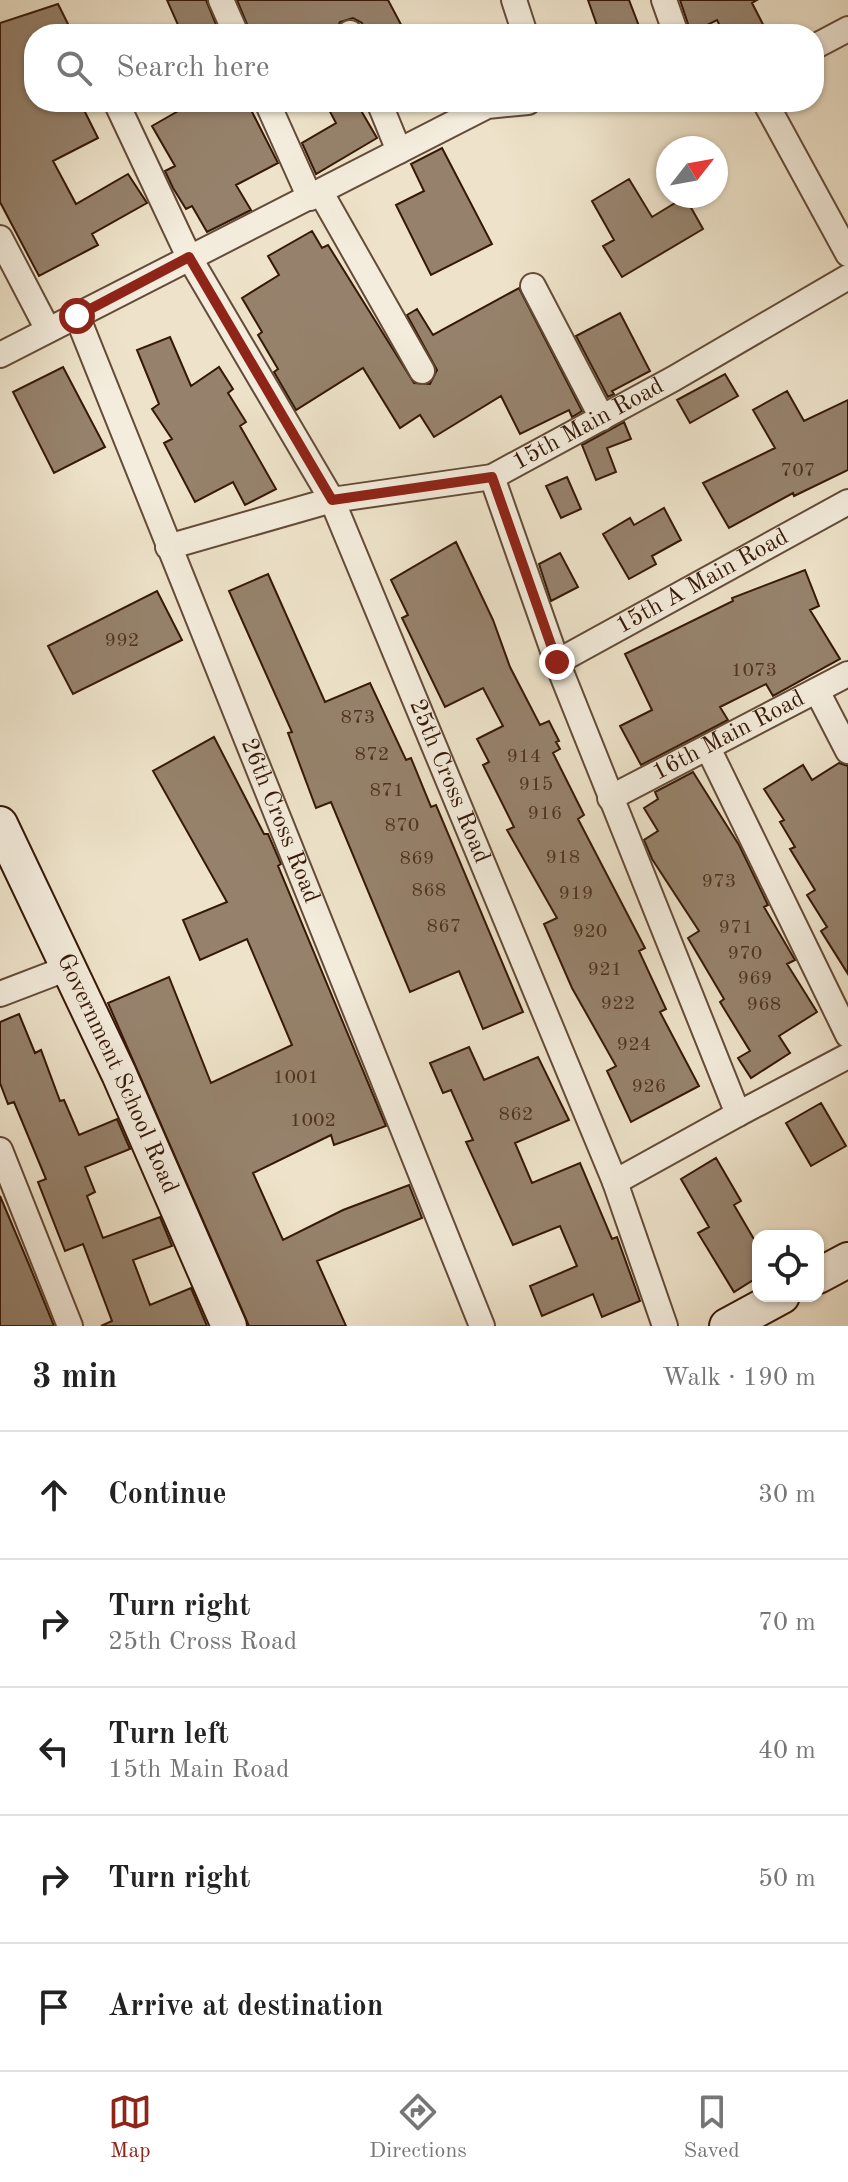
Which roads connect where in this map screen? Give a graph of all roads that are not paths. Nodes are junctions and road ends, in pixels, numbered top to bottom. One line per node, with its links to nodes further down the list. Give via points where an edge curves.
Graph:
1 (221, 0): 4 (street)
2 (514, 0): 5 (street)
3 (664, 0): 6 (street)
4 (232, 24)
5 (522, 24)
6 (672, 24)
7 (848, 29): 8 (street)
8 (824, 42)
9 (121, 112): 18 (street, 25th Cross Road)
10 (272, 112): 15 (street)
11 (383, 112): 14 (street)
12 (466, 112): 14 (street)
13 (770, 112): 17 (street)
14 (399, 151): 15 (street)
15 (316, 195): 18 (street); 24 (street)
16 (0, 238): 22 (street)
17 (848, 254)
18 (189, 257): 21 (street); 27 (street, 25th Cross Road)
19 (848, 277): 25 (street, 15th Main Road)
20 (533, 286): 25 (street)
21 (77, 316): 22 (street); 29 (street, 26th Cross Road)
22 (48, 330): 23 (street)
23 (0, 355)
24 (422, 371)
25 (602, 418): 26 (street, 15th Main Road)
26 (492, 477): 27 (street, 15th Main Road); 30 (street)
27 (332, 500): 29 (street, 15th Main Road); 43 (street, 25th Cross Road)
28 (848, 502): 30 (street, 15th A Main Road)
29 (168, 547): 49 (street, 26th Cross Road)
30 (557, 662): 35 (street)
31 (848, 674): 32 (street, 16th Main Road)
32 (817, 691): 33 (street, 16th Main Road); 34 (street)
33 (708, 748): 35 (street, 16th Main Road); 39 (street)
34 (848, 751)
35 (610, 798): 41 (street)
36 (0, 824): 37 (main road, Government School Road)
37 (68, 968): 38 (street); 48 (main road, Government School Road)
38 (0, 994)
39 (848, 1035)
40 (848, 1056): 41 (street)
41 (738, 1114): 43 (street)
42 (0, 1150): 47 (street)
43 (615, 1182): 50 (street, 25th Cross Road)
44 (848, 1260): 45 (main road)
45 (824, 1273)
46 (771, 1302): 51 (main road)
47 (70, 1326)
48 (229, 1326)
49 (482, 1326)
50 (665, 1326)
51 (727, 1326)

